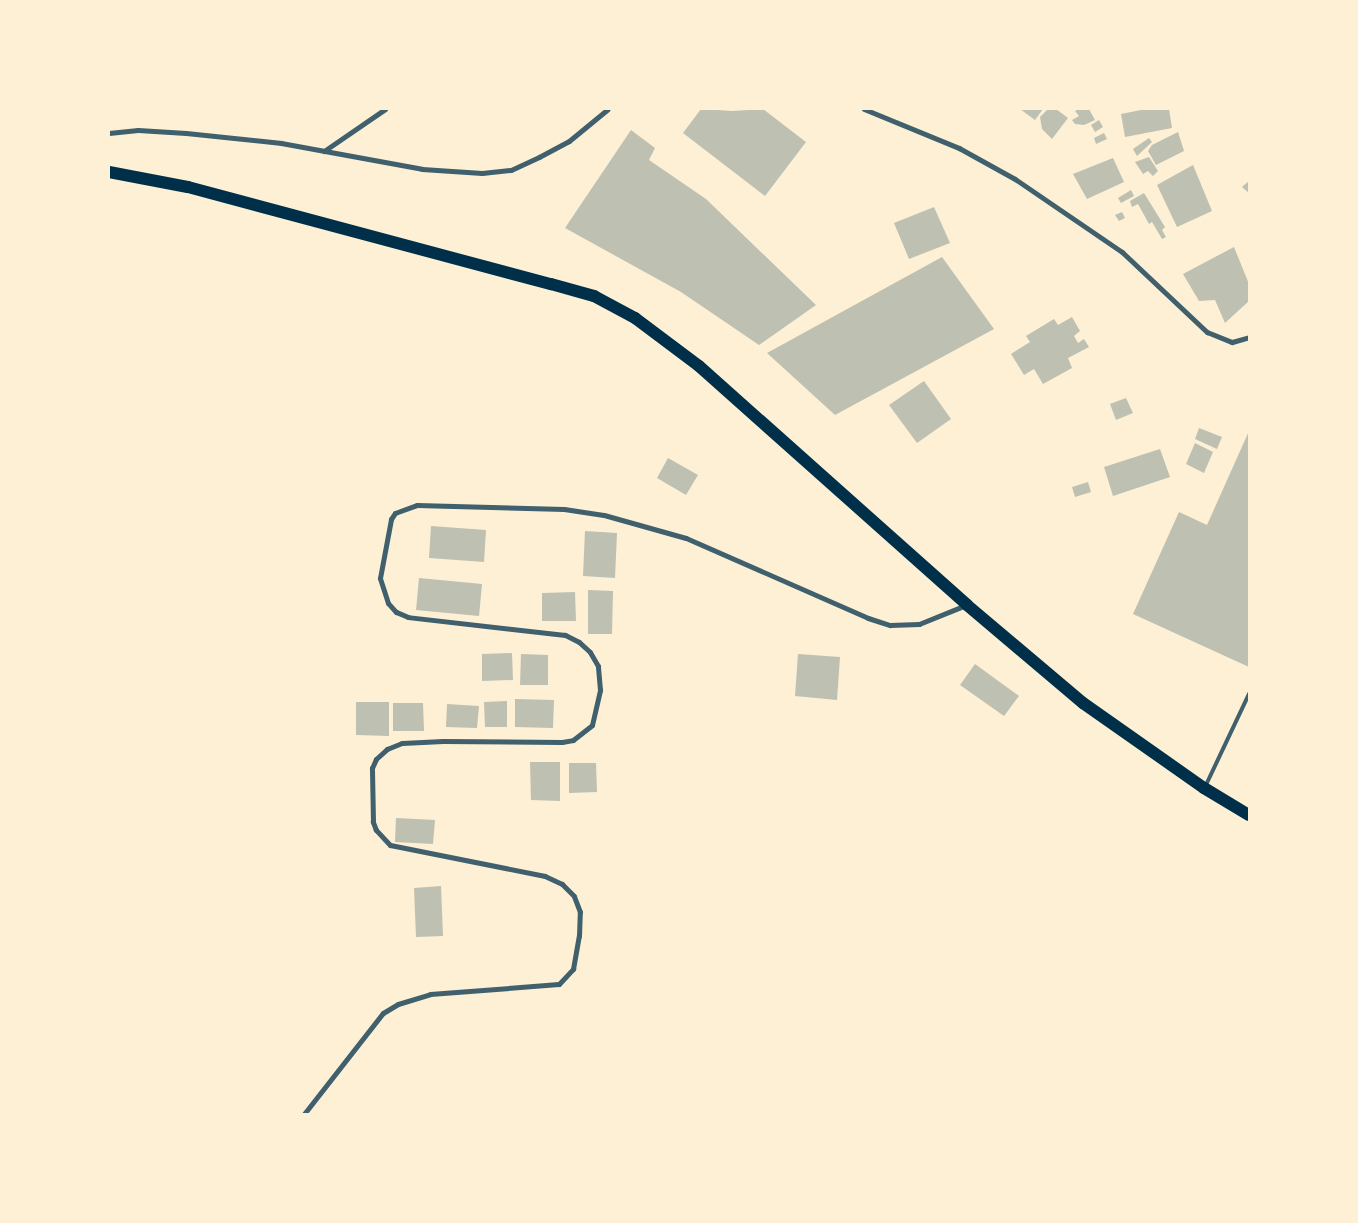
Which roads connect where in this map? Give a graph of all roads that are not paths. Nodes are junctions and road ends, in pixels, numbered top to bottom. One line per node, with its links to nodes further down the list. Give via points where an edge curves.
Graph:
1 (386, 109): 5 (street)
2 (608, 109): 5 (street, via 568,141 511,170 482,173 422,169)
3 (866, 109): 7 (street, via 959,148 1015,179 1122,252 1207,332 1232,342)
4 (109, 133): 5 (street, via 138,130 186,133)
5 (324, 151)
6 (109, 172): 8 (main road, via 188,187 594,296 636,318 699,366)
7 (1249, 337)
8 (967, 604): 10 (main road, via 1083,703); 12 (street, via 919,624 890,624 858,614 686,538 604,515 564,509 417,505 395,513 390,520 380,578 388,603 396,612 408,617 565,635 590,652 598,666 600,690 592,724 574,740 443,741 402,744 387,749 372,768 376,830 390,845 536,874 562,884 574,896 580,912 579,936 573,969 559,984 430,994 398,1004 383,1013)
9 (1249, 694): 10 (lane)
10 (1204, 788): 11 (main road)
11 (1249, 815)
12 (304, 1114)

